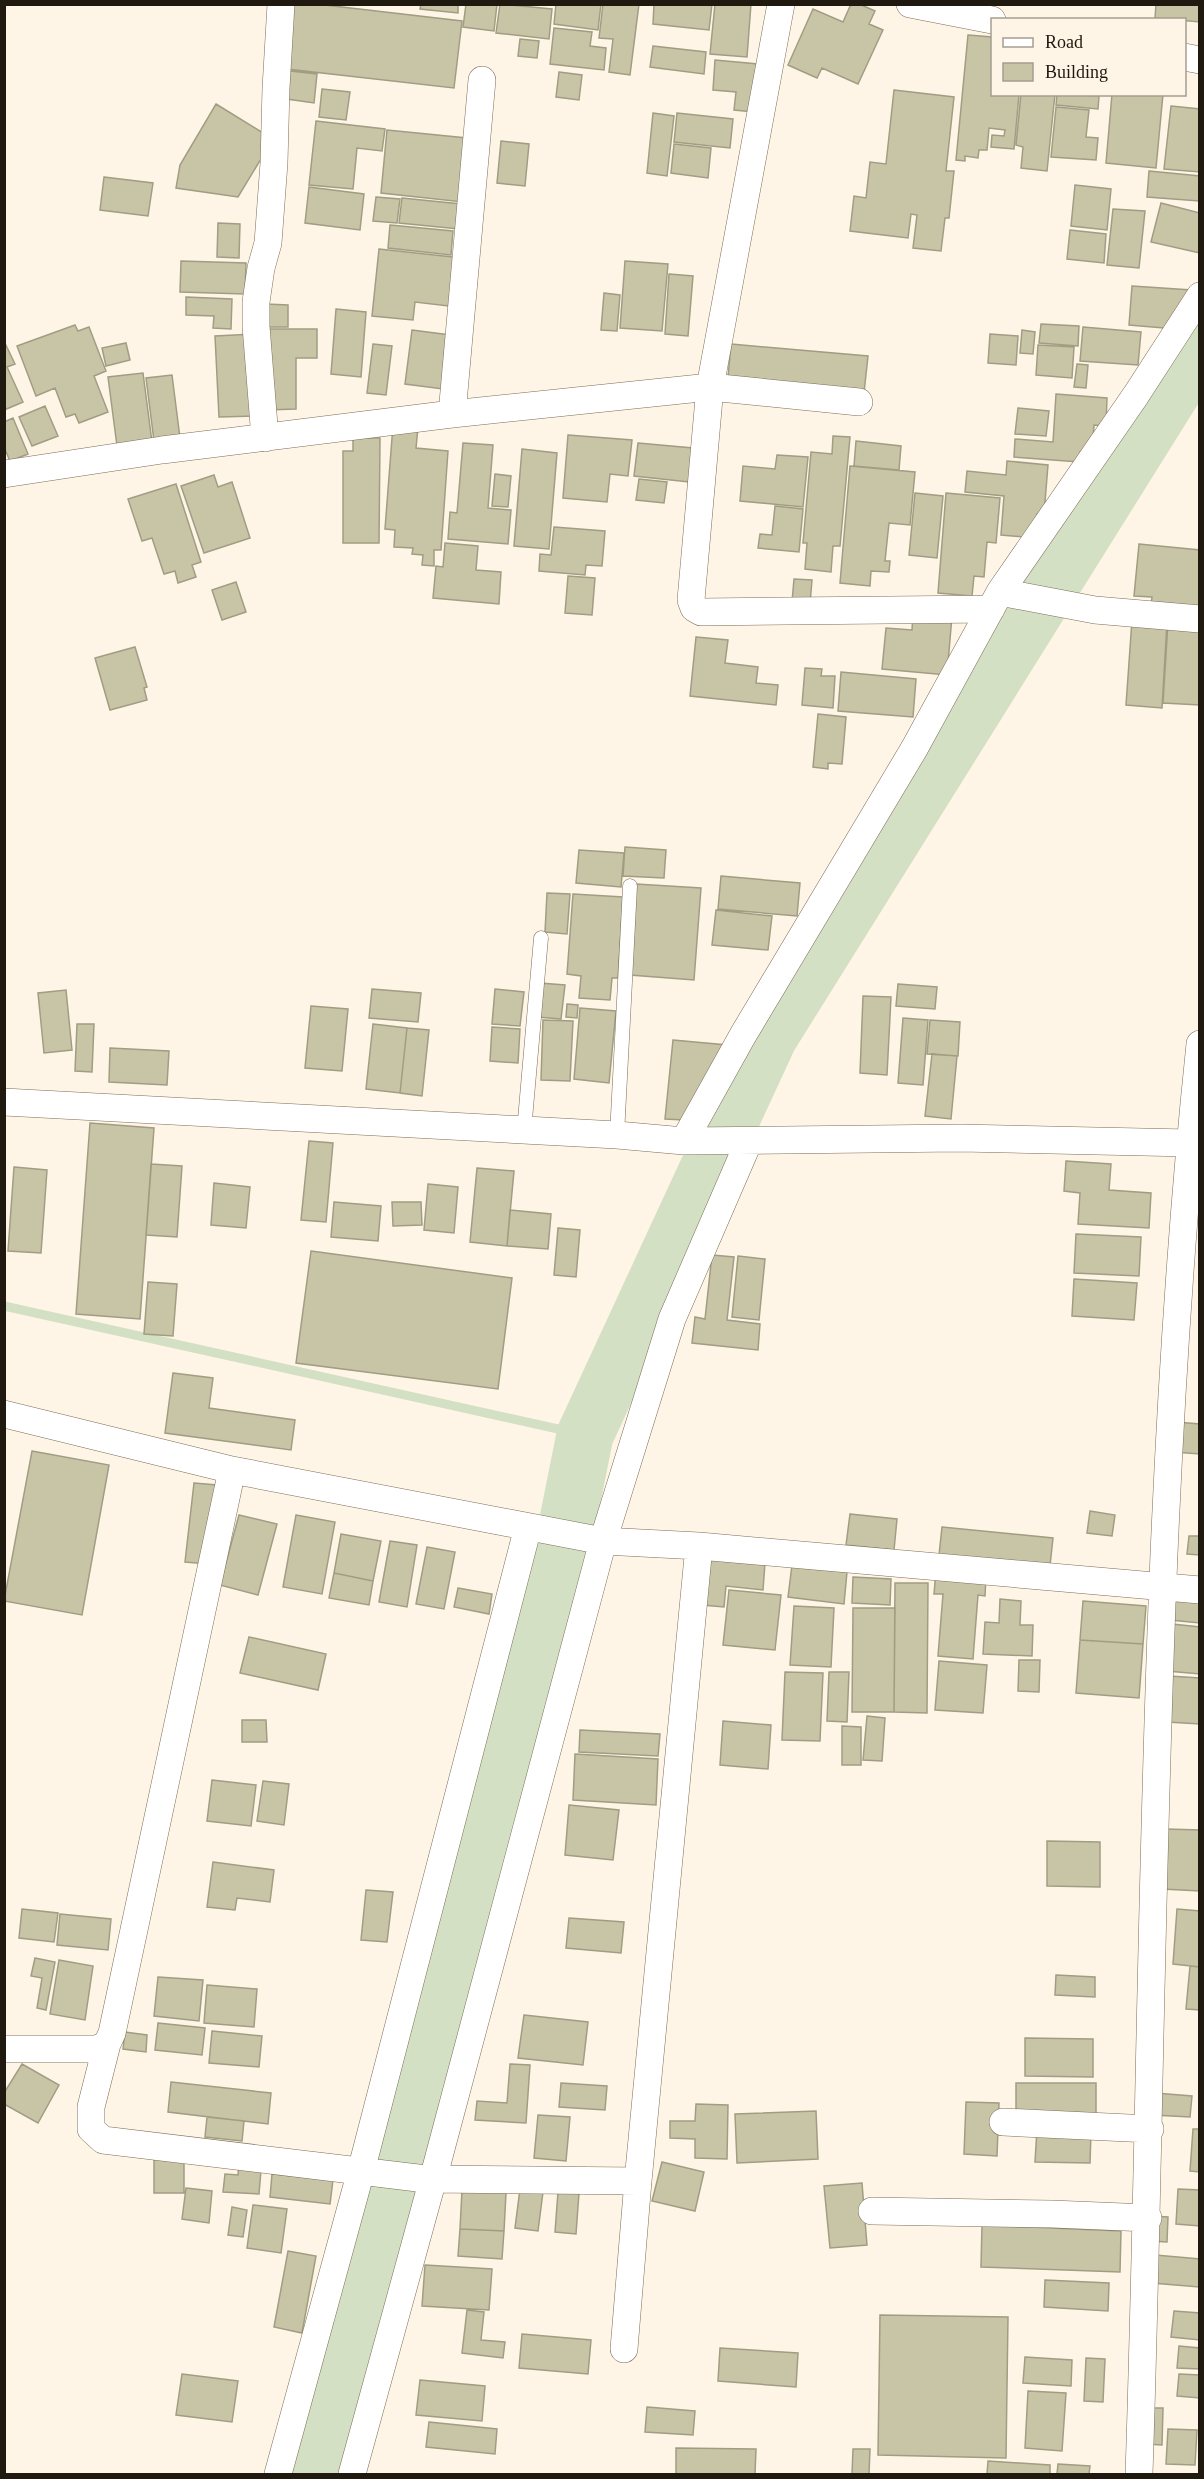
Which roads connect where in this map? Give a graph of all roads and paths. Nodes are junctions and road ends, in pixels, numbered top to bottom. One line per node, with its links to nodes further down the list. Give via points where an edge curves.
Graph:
1 (281, 4): 10 (street, via 268,243 256,302)
2 (781, 4): 7 (street)
3 (910, 4): 4 (street)
4 (991, 20)
5 (482, 80): 9 (street)
6 (1200, 296): 12 (street)
7 (710, 387): 8 (street); 9 (street); 12 (street, via 691,600 694,608 701,612)
8 (859, 402)
9 (452, 414): 10 (street)
10 (265, 438): 11 (street)
11 (4, 474)
12 (996, 600): 13 (street, via 1029,598 1095,610); 20 (street, via 914,749 743,1035)
13 (1200, 619)
14 (630, 886): 19 (lane)
15 (541, 938): 18 (lane)
16 (1200, 1044): 22 (street)
17 (4, 1102): 18 (street)
18 (524, 1131): 19 (street)
19 (617, 1135): 20 (street)
20 (687, 1141): 21 (street)
21 (743, 1141): 22 (street, via 960,1138); 26 (street, via 672,1319)
22 (1189, 1143): 28 (street)
23 (4, 1414): 24 (street)
24 (232, 1470): 25 (street); 30 (street, via 117,2017)
25 (528, 1527): 26 (street); 34 (street)
26 (594, 1540): 27 (street); 35 (street)
27 (699, 1546): 28 (street); 36 (street)
28 (1161, 1587): 29 (street); 33 (street)
29 (1200, 1590)
30 (107, 2044): 31 (street, via 97,2049); 34 (street, via 91,2107 91,2129 104,2140)
31 (4, 2049)
32 (1003, 2122): 33 (street)
33 (1150, 2129): 38 (street)
34 (368, 2172): 35 (street); 41 (street)
35 (430, 2179): 36 (street); 42 (street)
36 (638, 2181): 39 (street)
37 (872, 2211): 38 (street)
38 (1148, 2218): 40 (street)
39 (624, 2349)
40 (1147, 2474)
41 (278, 2475)
42 (352, 2475)

